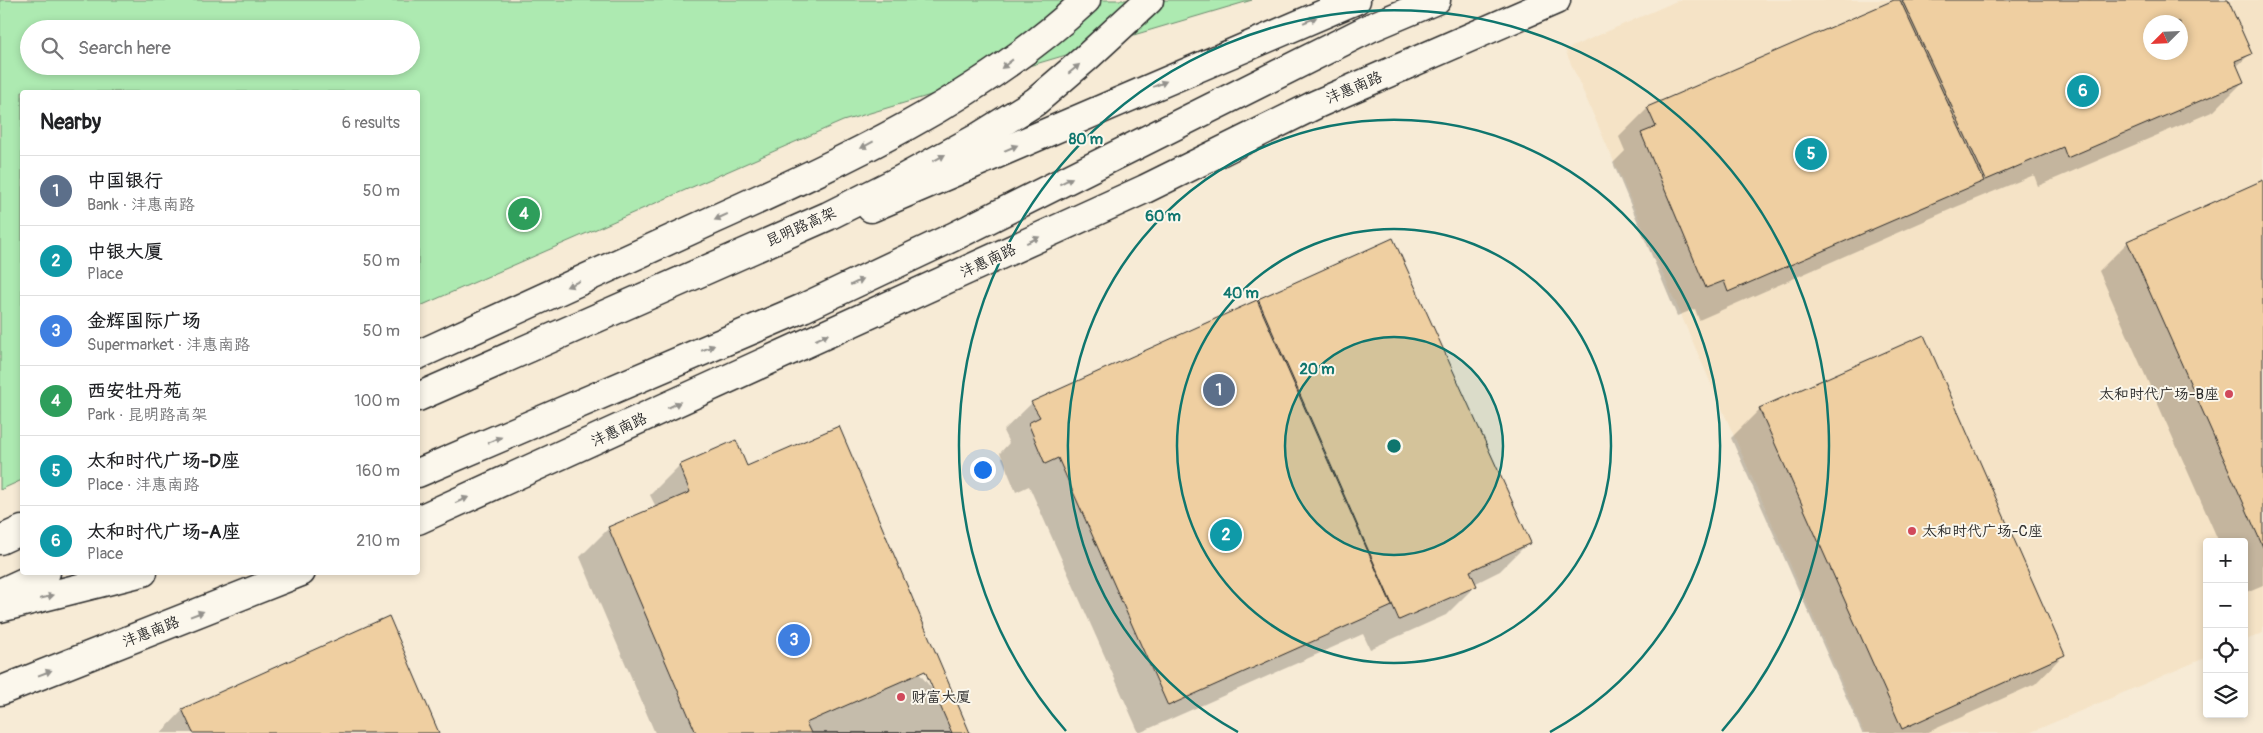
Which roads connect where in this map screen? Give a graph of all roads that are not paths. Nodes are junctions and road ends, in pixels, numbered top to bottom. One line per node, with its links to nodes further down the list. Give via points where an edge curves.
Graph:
1 (1086, 0): 6 (main road, one-way to 6, via 996,72 871,143 786,187)
2 (1149, 0): 7 (main road, 昆明路高架, one-way to 2, via 828,216 900,180 1035,102)
3 (1356, 0): 8 (main road, one-way to 3, via 821,229)
4 (1436, 0): 9 (main road, one-way to 4, via 803,308 953,237 1372,28)
5 (1556, 0): 10 (main road, 沣惠南路, one-way to 5, via 1136,193 1317,104)
6 (420, 354)
7 (420, 396)
8 (420, 407)
9 (420, 471)
10 (420, 519)
11 (20, 531): 12 (main road)
12 (0, 540)
13 (20, 571): 17 (main road)
14 (39, 575): 18 (main road)
15 (131, 575): 19 (main road, one-way to 15)
16 (293, 575): 20 (main road, 沣惠南路, one-way to 16)
17 (0, 580)
18 (0, 593)
19 (0, 608)
20 (0, 691)

